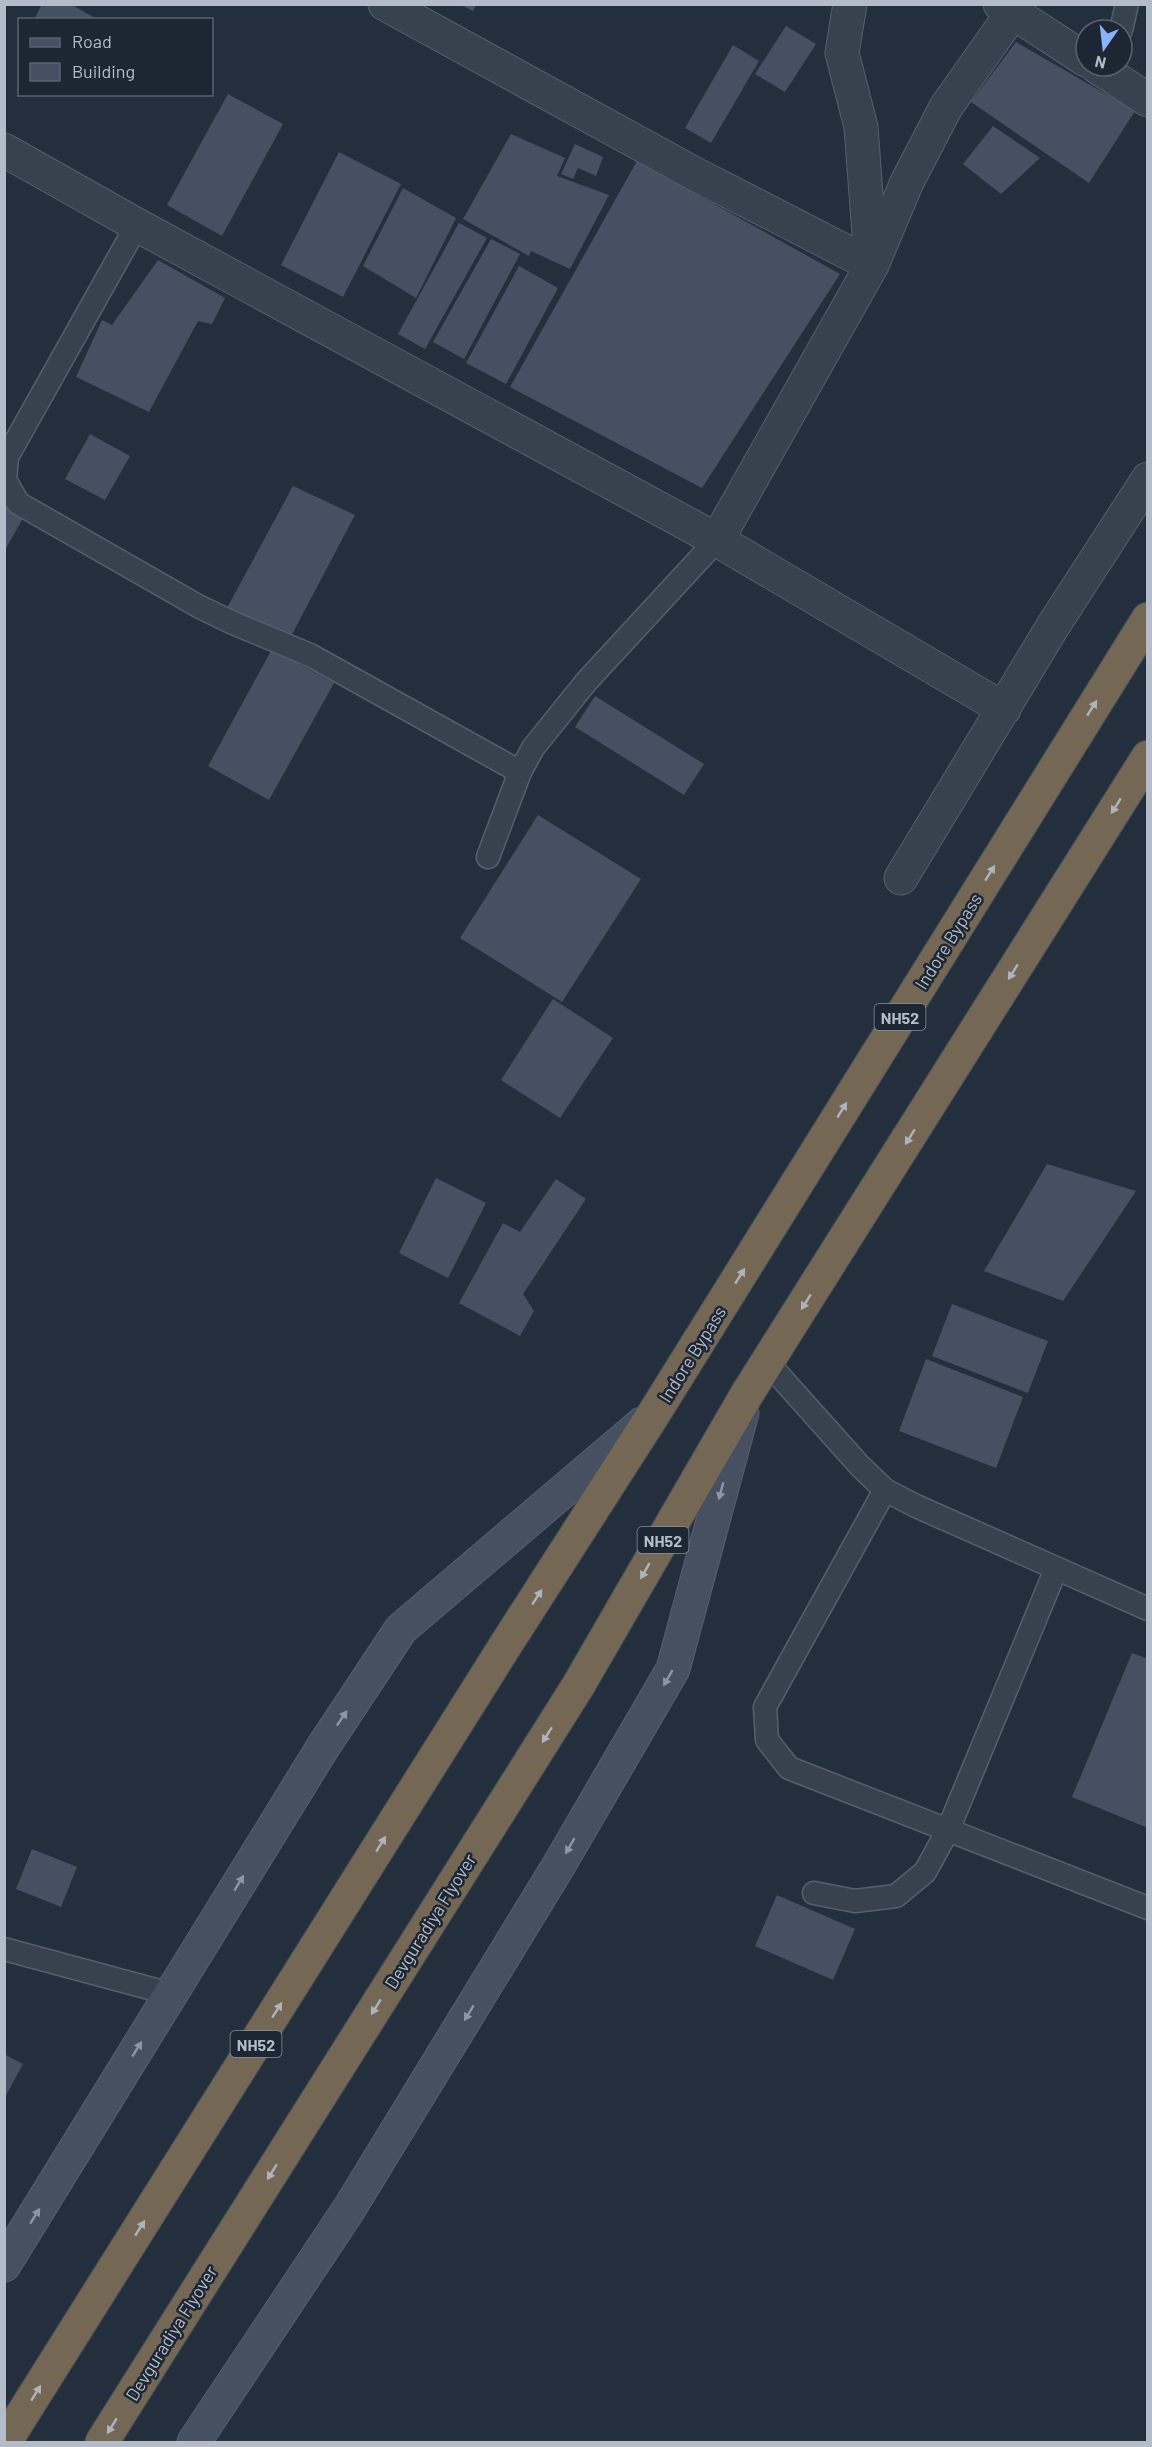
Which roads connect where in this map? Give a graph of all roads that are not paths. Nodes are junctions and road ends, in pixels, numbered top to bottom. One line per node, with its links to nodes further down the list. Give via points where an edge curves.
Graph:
1 (385, 4): 9 (street, via 695,174)
2 (850, 4): 9 (street, via 842,53 861,127)
3 (1006, 8): 4 (street); 9 (street, via 946,107 907,182)
4 (1074, 50)
5 (1117, 78): 6 (street)
6 (1148, 100)
7 (4, 150): 8 (street)
8 (137, 225): 11 (street); 15 (lane, via 8,457 5,480 18,503 198,606 310,655)
9 (872, 265): 11 (street)
10 (1148, 479): 13 (street)
11 (717, 540): 13 (street); 15 (lane, via 586,682 533,747)
12 (1148, 619): 20 (highway, Indore Bypass / NH52, one-way to 12)
13 (1004, 709): 17 (street)
14 (1148, 757): 18 (highway, NH52, one-way to 18)
15 (520, 772): 16 (lane)
16 (488, 857)
17 (901, 878)
18 (768, 1363): 19 (highway, NH52); 21 (lane)
19 (747, 1394): 31 (highway, Devguradiya Flyover / NH52, one-way to 31, via 578,1686); 32 (street, one-way to 32, via 673,1669 559,1865 349,2209)
20 (653, 1415): 28 (street, one-way to 20, via 323,1747 401,1629); 30 (highway, NH52, one-way to 20)
21 (885, 1490): 22 (lane); 24 (lane, via 765,1707 767,1740 789,1768)
22 (1056, 1569): 23 (lane); 24 (lane)
23 (1148, 1609)
24 (948, 1830): 25 (lane, via 925,1872 896,1896 855,1901); 26 (lane)
25 (814, 1893)
26 (1148, 1908)
27 (4, 1949): 28 (lane)
28 (171, 1994): 29 (street, one-way to 28)
29 (4, 2265)
30 (5, 2442)
31 (102, 2442)
32 (194, 2442)

